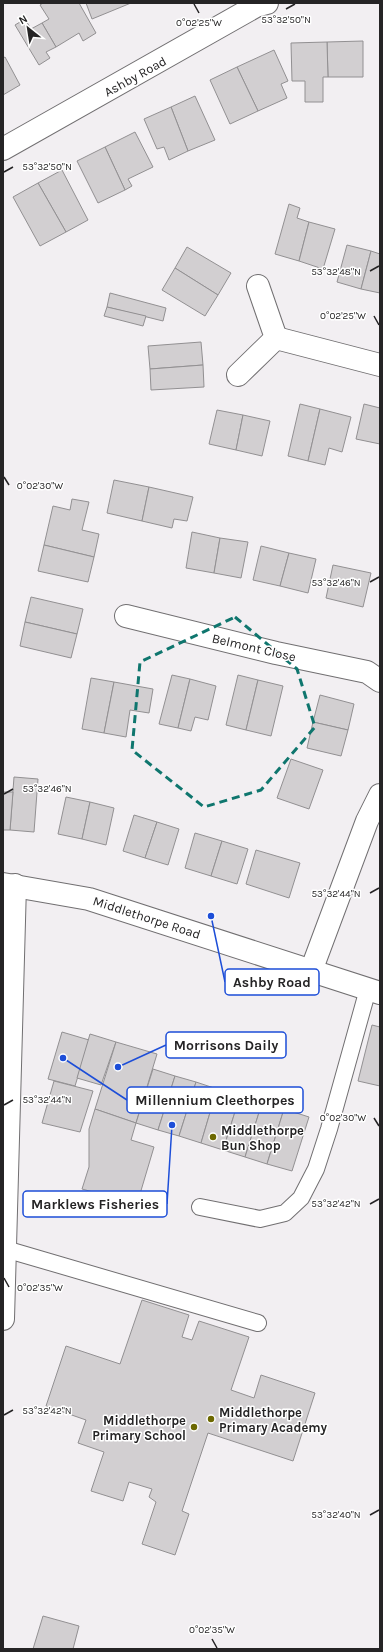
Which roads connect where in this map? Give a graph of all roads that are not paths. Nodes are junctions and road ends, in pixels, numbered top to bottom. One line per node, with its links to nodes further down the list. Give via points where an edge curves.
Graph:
1 (267, 3): 2 (street, Ashby Road, via 256,6)
2 (3, 149)
3 (258, 286): 4 (street)
4 (276, 338): 5 (street); 6 (street)
5 (380, 365)
6 (238, 375)
7 (126, 616): 8 (street, Belmont Close, via 276,653 367,672)
8 (380, 681)
9 (380, 795): 11 (street, via 367,821)
10 (9, 884): 11 (street, Middlethorpe Road, via 89,898); 13 (street)
11 (311, 971): 12 (street, Middlethorpe Road)
12 (374, 991): 14 (lane, via 316,1169 301,1198 286,1213 260,1219)
13 (4, 1187): 15 (street)
14 (200, 1207)
15 (5, 1248): 16 (street); 17 (lane)
16 (3, 1318)
17 (258, 1323)

